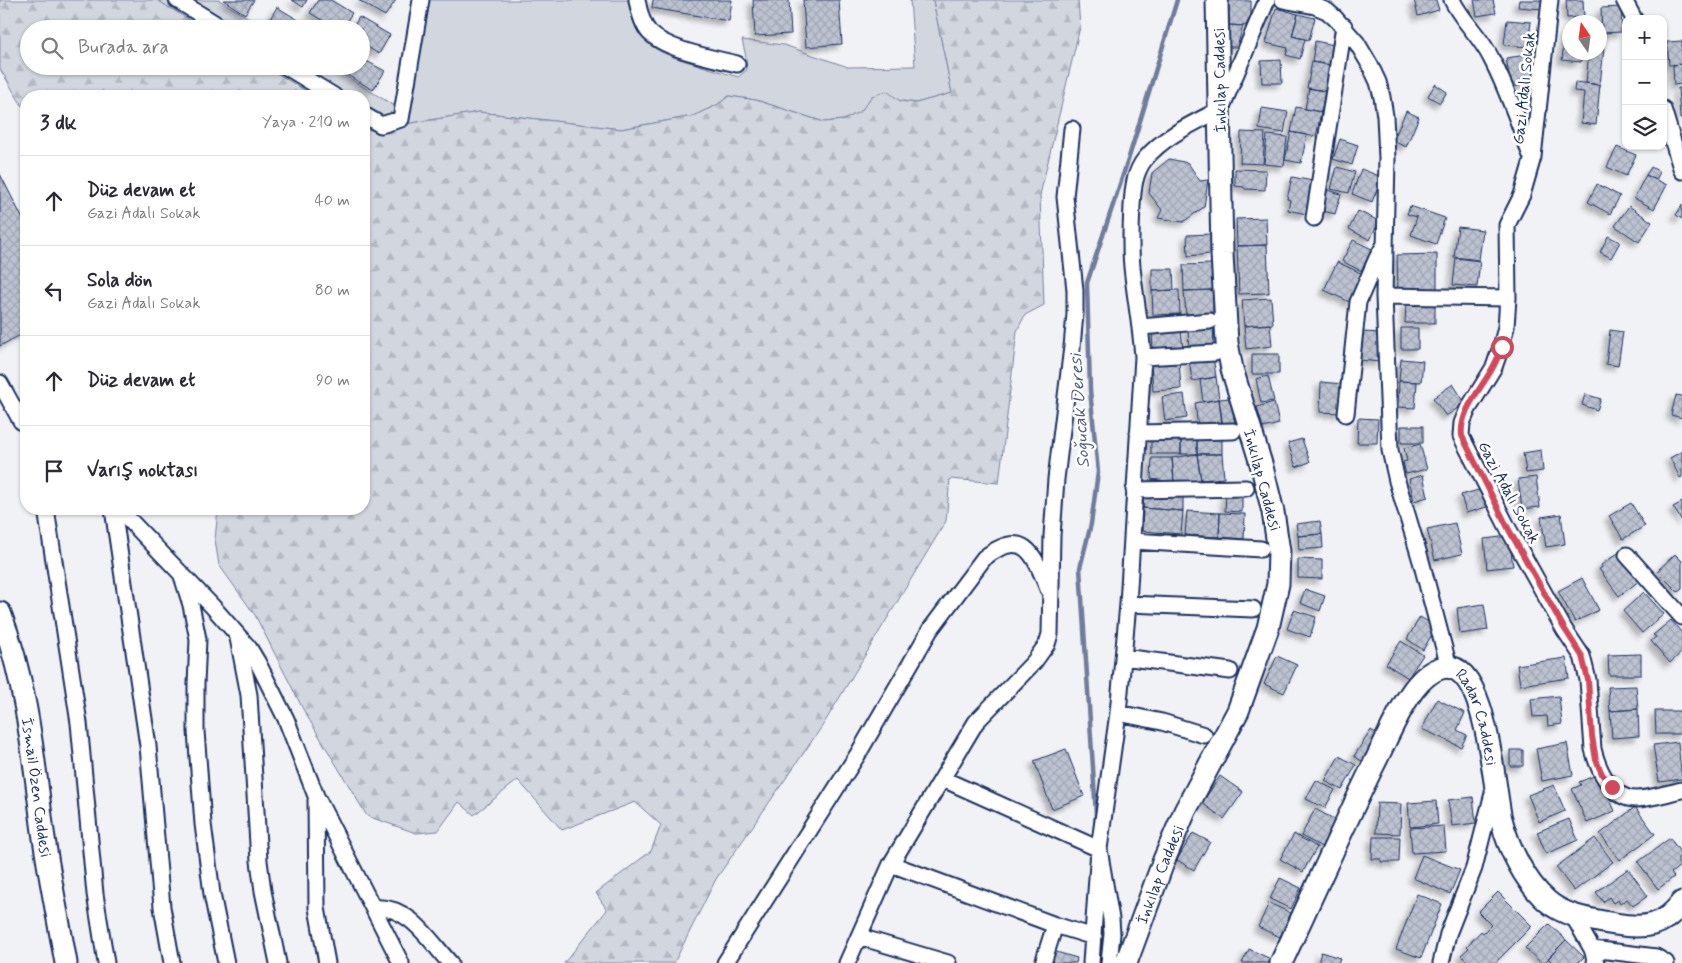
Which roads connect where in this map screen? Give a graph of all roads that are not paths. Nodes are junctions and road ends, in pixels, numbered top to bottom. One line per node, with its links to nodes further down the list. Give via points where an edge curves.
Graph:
1 (177, 0): 11 (street)
2 (421, 0): 17 (street, via 401,119 381,126)
3 (637, 0): 13 (street, via 643,23 659,40)
4 (1218, 0): 16 (street, İnkılap Caddesi)
5 (1267, 0): 16 (street)
6 (1283, 0): 12 (street, via 1327,11)
7 (1452, 0): 20 (street, via 1491,57)
8 (1550, 0): 20 (street, Gazi Adalı Sokak)
9 (1624, 0): 10 (street)
10 (1632, 15)
11 (209, 20)
12 (1344, 26): 22 (street); 23 (street, via 1370,65 1382,97 1387,158)
13 (737, 64)
14 (300, 75): 15 (street)
15 (324, 90)
16 (1221, 109): 27 (street, via 1170,138 1152,152 1137,172 1130,235); 83 (street, İnkılap Caddesi, via 1227,343 1276,527 1278,584 1268,628 1238,711 1185,811)
17 (370, 119)
18 (1667, 122): 21 (street)
19 (1072, 129): 44 (street, via 1065,197 1075,290 1074,314 1056,479)
20 (1532, 160): 25 (street, Gazi Adalı Sokak, via 1522,195 1507,225)
21 (1682, 171)
22 (1314, 218)
23 (1386, 243): 24 (street); 31 (street, via 1358,302)
24 (1384, 296): 25 (street); 51 (street, via 1392,457)
25 (1508, 298): 57 (street, Gazi Adalı Sokak, via 1502,347 1494,367 1468,409 1462,424 1462,436 1509,530 1582,656 1588,680 1593,749 1602,774 1612,787 1628,798 1646,798)
26 (1210, 322): 27 (street)
27 (1141, 327): 29 (street)
28 (1215, 353): 29 (street)
29 (1143, 357): 34 (street)
30 (0, 383): 32 (street)
31 (1346, 414)
32 (20, 418)
33 (1233, 431): 34 (street)
34 (1138, 433): 36 (street)
35 (1246, 488): 36 (street)
36 (1134, 490): 40 (street)
37 (47, 515): 70 (street, via 79,723 95,894)
38 (114, 515): 71 (street, via 148,746 162,907)
39 (125, 515): 43 (street)
40 (1132, 541): 41 (street); 45 (street)
41 (1261, 549)
42 (1627, 556): 48 (street)
43 (181, 573): 49 (street); 72 (street, via 198,639 196,732 203,824 212,894)
44 (1050, 592): 55 (street, via 1051,626 1047,644 1034,662 976,722); 77 (street, via 1036,560 1024,548 1004,546 984,558 930,630 858,754)
45 (1128, 604): 46 (street); 50 (street)
46 (1253, 609)
47 (0, 613): 69 (street, İsmail Özen Caddesi, via 23,692)
48 (1682, 617)
49 (237, 635): 58 (street, via 254,656 270,685); 73 (street, via 249,695 259,862)
50 (1123, 657): 52 (street); 53 (street)
51 (1450, 667): 56 (street, Radar Caddesi, via 1468,681 1478,700); 84 (street, Radar Caddesi, via 1441,668 1424,678 1409,696)
52 (1230, 672)
53 (1118, 713): 54 (street); 59 (street)
54 (1204, 735)
55 (943, 779): 59 (street); 60 (street)
56 (1495, 786): 63 (street, Radar Caddesi, via 1501,819 1514,855 1541,895 1557,908); 85 (street, via 1474,868 1448,934)
57 (1682, 790)
58 (316, 796): 62 (street); 74 (street, via 317,908)
59 (1099, 848): 66 (street); 82 (street, via 1111,919)
60 (891, 864): 64 (street); 65 (street)
61 (1682, 902): 63 (street, Radar Caddesi, via 1658,924 1642,926 1626,926)
62 (374, 908): 75 (street); 76 (street, via 384,907 403,914)
63 (1572, 914): 67 (street)
64 (1055, 925): 66 (street); 80 (street)
65 (860, 937): 68 (street); 78 (street)
66 (1094, 937): 81 (street)
67 (1594, 956): 86 (street, via 1656,957)
68 (932, 961): 79 (street)
69 (66, 963)
70 (106, 963)
71 (172, 963)
72 (226, 963)
73 (278, 963)
74 (327, 963)
75 (402, 963)
76 (450, 963)
77 (725, 963)
78 (847, 963)
79 (948, 963)
80 (1043, 963)
81 (1091, 963)
82 (1110, 963)
83 (1126, 963)
84 (1281, 963)
85 (1441, 963)
86 (1666, 963)

